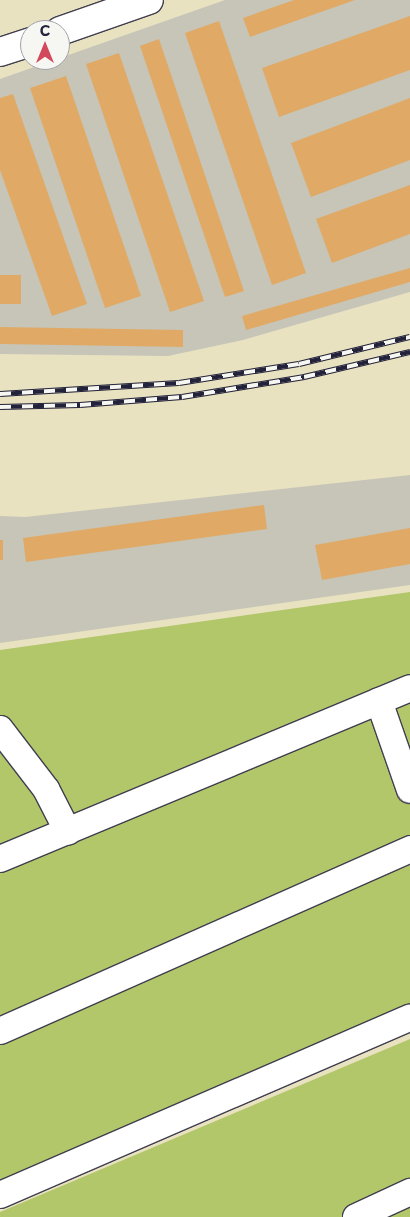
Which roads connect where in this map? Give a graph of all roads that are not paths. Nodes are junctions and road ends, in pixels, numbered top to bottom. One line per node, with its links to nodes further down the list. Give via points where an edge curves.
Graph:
1 (146, 1): 2 (main road)
2 (70, 28)
3 (20, 45): 4 (main road)
4 (0, 52)
5 (410, 688): 6 (lane)
6 (379, 701): 8 (lane); 9 (lane)
7 (0, 729): 9 (lane, via 46,789)
8 (410, 790)
9 (68, 832): 11 (lane)
10 (410, 849): 13 (lane)
11 (0, 860)
12 (410, 1018): 15 (lane)
13 (0, 1031)
14 (410, 1192): 16 (lane)
15 (0, 1195)
16 (356, 1217)

